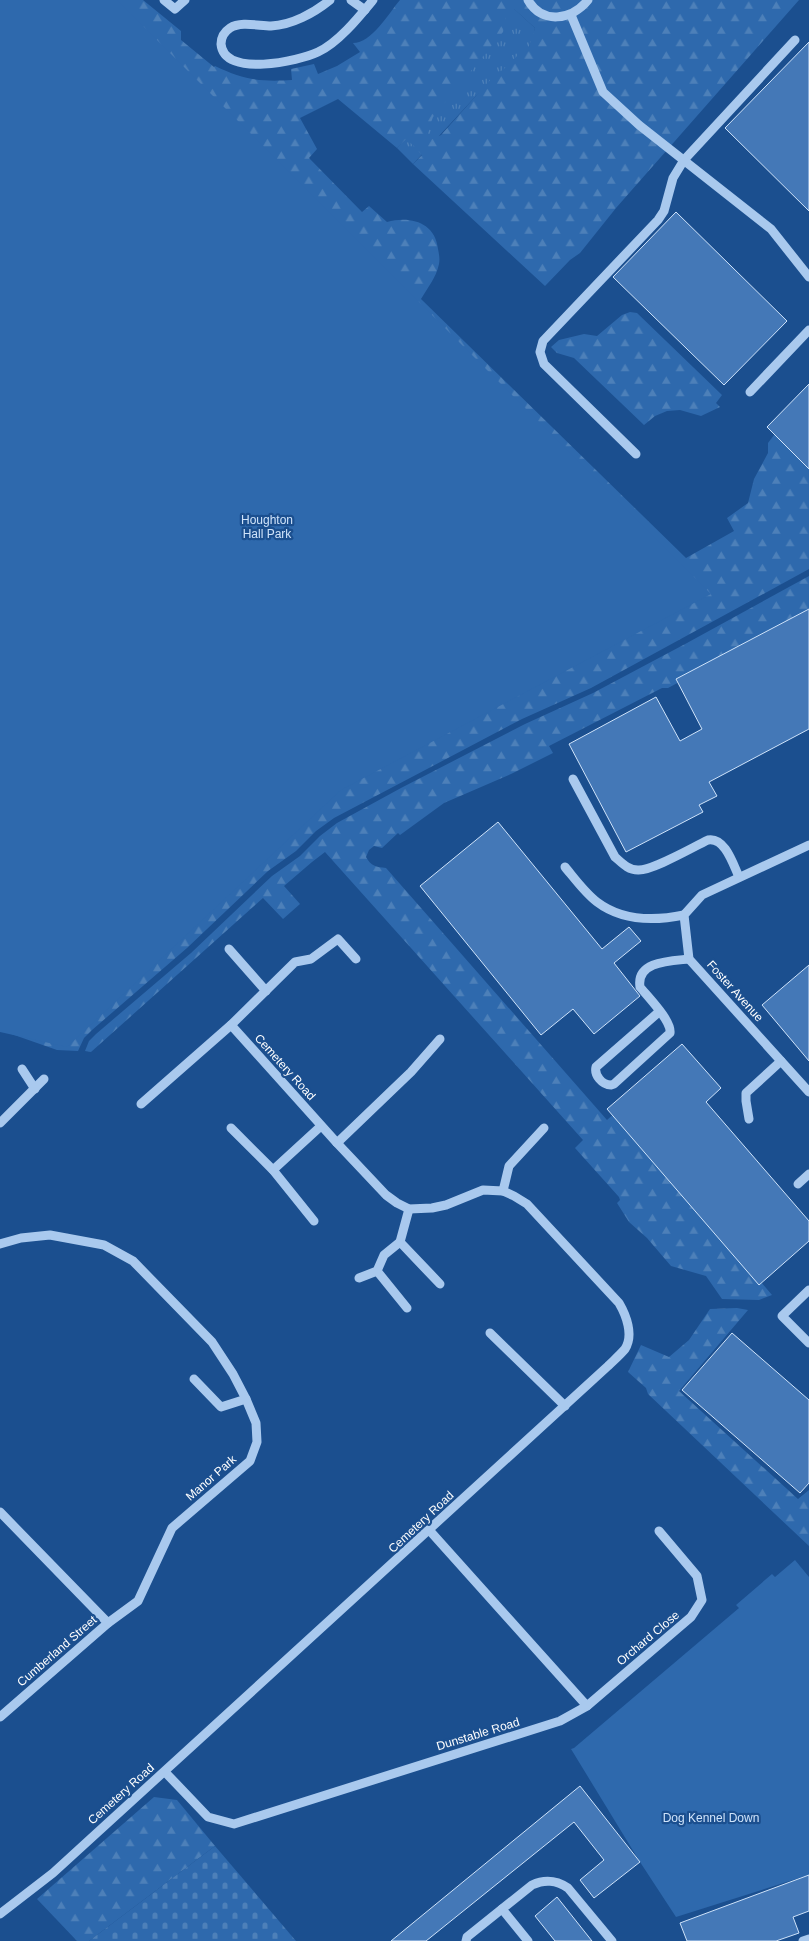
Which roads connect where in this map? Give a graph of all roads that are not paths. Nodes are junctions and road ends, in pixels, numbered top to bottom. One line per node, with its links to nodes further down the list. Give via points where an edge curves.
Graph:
1 (164, 0): 2 (street, via 175,9)
2 (185, 0)
3 (330, 0): 8 (street, via 293,22 231,27 223,35 221,45 224,53 231,59 256,66 297,60 319,52 349,28)
4 (351, 0): 8 (street)
5 (373, 0): 8 (street)
6 (528, 0): 9 (street, via 538,12 549,16)
7 (588, 0): 9 (street)
8 (364, 10)
9 (571, 15): 11 (street, via 603,92)
10 (795, 40): 11 (street)
11 (684, 160): 12 (street, via 771,229); 15 (street, via 673,178 664,211 658,220 550,333 540,352 550,371)
12 (809, 277)
13 (809, 330): 14 (street)
14 (750, 392)
15 (636, 454)
16 (573, 779): 19 (street, via 615,857 625,866 645,870 714,839 720,842)
17 (809, 844): 19 (street)
18 (565, 867): 20 (street, via 596,901 608,909 645,919)
19 (739, 877): 20 (street, via 702,895)
20 (684, 915): 23 (street, Foster Avenue)
21 (229, 949): 24 (street)
22 (356, 959): 24 (street, via 338,939 311,959 295,962)
23 (689, 959): 25 (street, via 660,962 641,975 640,987); 28 (street, Foster Avenue)
24 (266, 991): 26 (street)
25 (660, 1012): 25 (street, via 670,1025 670,1033 614,1084 604,1083 596,1073 596,1067)
26 (231, 1025): 33 (street); 36 (street, Cemetery Road)
27 (440, 1039): 39 (street, via 411,1072)
28 (781, 1061): 32 (street, Foster Avenue); 34 (street, via 746,1093)
29 (22, 1069): 31 (street)
30 (44, 1079): 31 (street)
31 (35, 1088): 35 (street)
32 (809, 1092)
33 (141, 1104)
34 (749, 1119)
35 (0, 1123)
36 (322, 1126): 39 (street, Cemetery Road); 40 (street)
37 (231, 1128): 40 (street)
38 (544, 1128): 43 (street, via 509,1166)
39 (337, 1143): 44 (street, Cemetery Road, via 386,1195)
40 (273, 1170): 45 (street)
41 (809, 1174): 42 (street)
42 (798, 1184)
43 (503, 1191): 44 (street, Cemetery Road, via 483,1190 446,1206); 57 (street, Cemetery Road, via 528,1204 619,1303 626,1315 629,1328 626,1347)
44 (409, 1209): 46 (street)
45 (314, 1221)
46 (400, 1242): 48 (street, via 384,1255); 50 (street)
47 (0, 1244): 56 (street, Manor Park, via 50,1235 104,1245 133,1261 212,1342)
48 (377, 1271): 49 (street); 52 (street)
49 (359, 1278)
50 (440, 1284)
51 (809, 1290): 54 (street, via 782,1316)
52 (407, 1308)
53 (490, 1332): 57 (street)
54 (809, 1344)
55 (194, 1379): 56 (street, via 221,1407)
56 (246, 1399): 61 (street, Manor Park, via 256,1423 257,1442 250,1461 172,1528 138,1601)
57 (565, 1406): 59 (street, Cemetery Road)
58 (0, 1512): 61 (street)
59 (430, 1531): 62 (street); 64 (street, Cemetery Road)
60 (660, 1531): 62 (street, Orchard Close, via 697,1576 702,1600 692,1617)
61 (108, 1623): 63 (street, Cumberland Street)
62 (587, 1706): 64 (street, Dunstable Road, via 560,1721 234,1824 208,1817)
63 (0, 1717)
64 (165, 1772): 66 (street, Cemetery Road, via 53,1873)
65 (502, 1909): 68 (street); 69 (street); 70 (street, via 540,1881 559,1882 568,1888)
66 (0, 1914)
67 (809, 1939): 71 (street)
68 (466, 1941)
69 (528, 1941)
70 (612, 1941)
71 (803, 1941)

